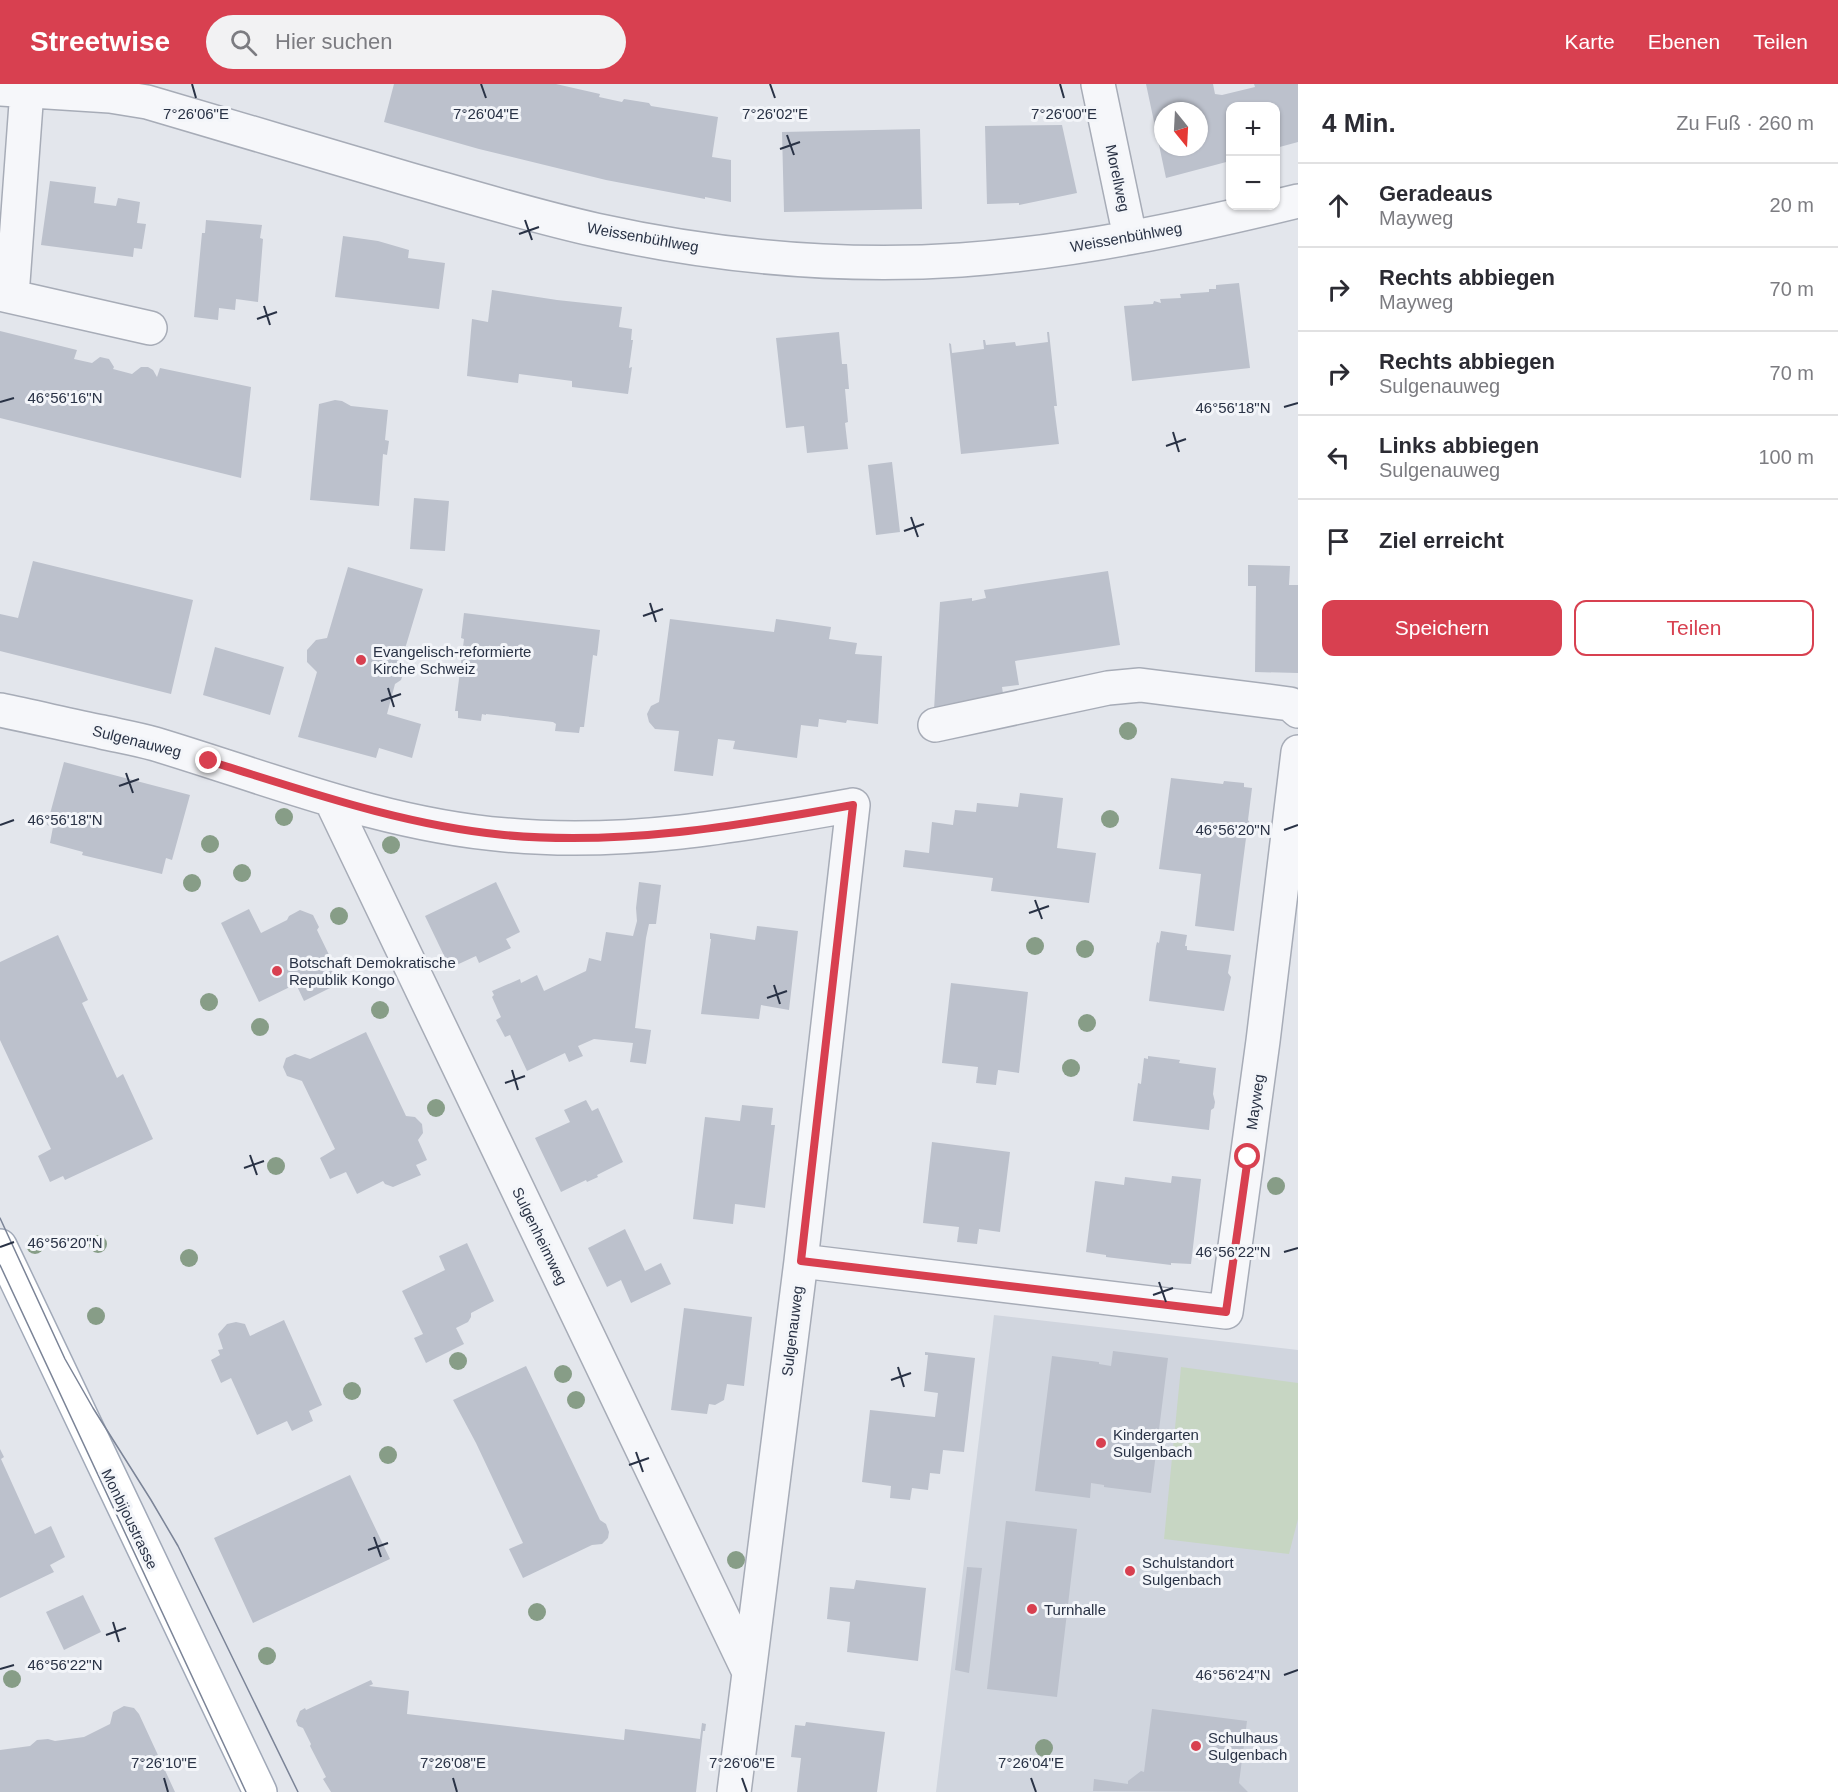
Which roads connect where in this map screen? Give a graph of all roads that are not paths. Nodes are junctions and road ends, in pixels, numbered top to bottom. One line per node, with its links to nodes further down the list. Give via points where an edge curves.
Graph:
1 (1098, 84): 6 (street, Morellweg)
2 (13, 90): 3 (street, Weissenbühlweg, via 110,96); 5 (street)
3 (148, 93): 6 (street, Weissenbühlweg, via 521,212 681,245 811,259 916,261 961,260)
4 (1298, 201): 6 (street, Weissenbühlweg)
5 (8, 236): 7 (street)
6 (1130, 237)
7 (6, 295): 8 (street)
8 (150, 328)
9 (0, 710): 13 (street, Sulgenauweg, via 152,743)
10 (1298, 711): 11 (street, via 1290,704 1140,685 1108,688)
11 (935, 725)
12 (1298, 752): 15 (street, Mayweg, via 1226,1312)
13 (331, 800): 15 (street, Sulgenauweg, via 465,830 597,838 704,831 853,805); 16 (street, Sulgenheimweg)
14 (0, 1246): 17 (main road, Monbijoustrasse)
15 (801, 1261): 16 (street, Sulgenauweg)
16 (749, 1672): 18 (street, Sulgenauweg)
17 (260, 1792)
18 (734, 1792)

